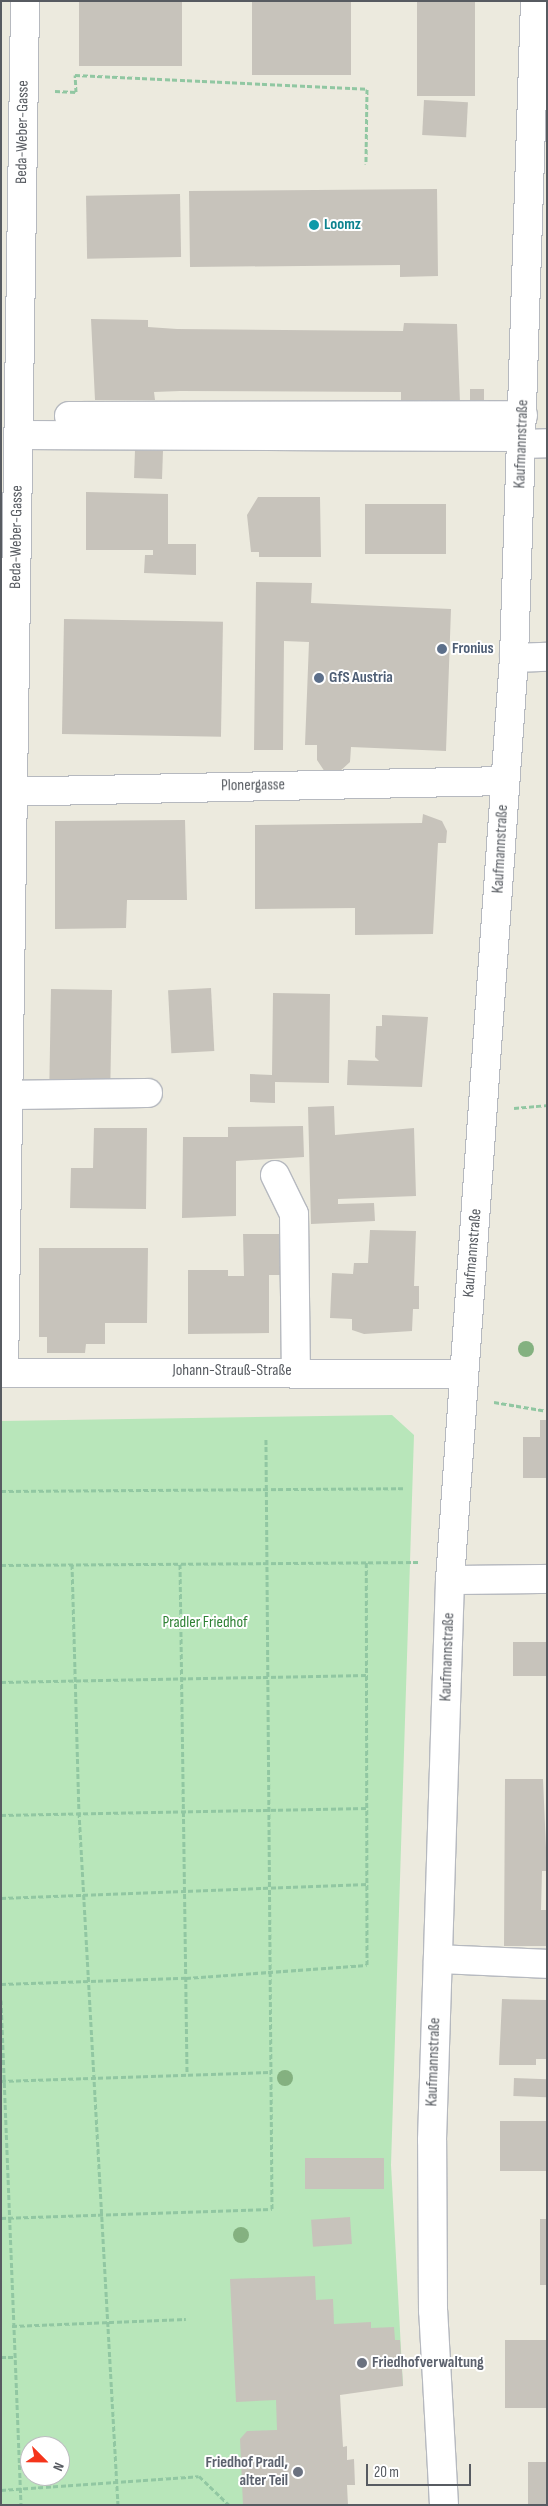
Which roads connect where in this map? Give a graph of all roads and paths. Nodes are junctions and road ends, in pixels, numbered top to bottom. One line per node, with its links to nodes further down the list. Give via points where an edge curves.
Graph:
1 (25, 1): 3 (street, Beda-Weber-Gasse)
2 (535, 1): 7 (street, Kaufmannstraße)
3 (24, 91): 4 (path, via 76,92 75,75 367,89); 5 (street, Beda-Weber-Gasse)
4 (366, 164)
5 (11, 293): 6 (street, Beda-Weber-Gasse)
6 (19, 426): 7 (street); 11 (street, Beda-Weber-Gasse)
7 (529, 435): 9 (street, Kaufmannstraße)
8 (547, 656): 9 (street)
9 (514, 658): 10 (street, Kaufmannstraße)
10 (505, 781): 11 (street, Plonergasse); 17 (street, Kaufmannstraße, via 486,1108)
11 (6, 792): 13 (street, Beda-Weber-Gasse)
12 (148, 1093): 13 (street)
13 (8, 1095): 16 (street, Beda-Weber-Gasse)
14 (275, 1175): 15 (street, via 294,1214)
15 (296, 1370): 16 (street, Johann-Strauß-Straße, via 132,1381); 17 (street, Johann-Strauß-Straße)
16 (3, 1373)
17 (462, 1374): 18 (path, via 488,1401); 28 (street, Kaufmannstraße)
18 (547, 1411)
19 (266, 1437): 21 (path)
20 (403, 1488): 21 (path)
21 (267, 1489): 22 (path); 24 (path)
22 (1, 1491)
23 (366, 1562): 24 (path); 28 (path); 30 (path)
24 (267, 1563): 26 (path); 31 (path)
25 (72, 1564): 26 (path); 27 (path); 33 (path)
26 (180, 1564): 32 (path)
27 (1, 1565)
28 (450, 1571): 29 (street); 45 (street, Kaufmannstraße)
29 (547, 1579)
30 (366, 1674): 31 (path); 35 (path)
31 (268, 1677): 32 (path); 37 (path)
32 (182, 1678): 33 (path); 36 (path)
33 (78, 1681): 34 (path); 38 (path)
34 (1, 1682)
35 (367, 1808): 37 (path); 40 (path)
36 (181, 1809): 37 (path); 38 (path); 42 (path)
37 (268, 1809): 41 (path)
38 (80, 1812): 39 (path); 43 (path)
39 (1, 1815)
40 (368, 1884): 41 (path); 47 (path, via 367,1965)
41 (267, 1887): 42 (path); 47 (path)
42 (184, 1889): 43 (path); 48 (path)
43 (84, 1894): 44 (path); 49 (path)
44 (1, 1898)
45 (438, 1959): 46 (street); 70 (street, Kaufmannstraße, via 432,2269)
46 (547, 1964)
47 (270, 1970): 48 (path); 53 (path)
48 (186, 1978): 49 (path); 52 (path)
49 (89, 1982): 50 (path); 54 (path)
50 (1, 1984)
51 (1, 2000): 55 (path)
52 (187, 2072): 53 (path); 54 (path)
53 (270, 2072): 56 (path, via 272,2209)
54 (94, 2076): 55 (path); 56 (path)
55 (3, 2081): 58 (path)
56 (103, 2215): 58 (path); 60 (path)
57 (1, 2218): 58 (path)
58 (8, 2218): 61 (path)
59 (186, 2319): 60 (path)
60 (109, 2323): 61 (path); 64 (path)
61 (12, 2326): 63 (path)
62 (1, 2357): 63 (path)
63 (13, 2357): 65 (path)
64 (117, 2482): 65 (path); 68 (path); 69 (path, via 199,2476)
65 (20, 2489): 66 (path); 67 (path)
66 (1, 2490)
67 (21, 2505)
68 (118, 2505)
69 (229, 2505)
70 (444, 2505)

